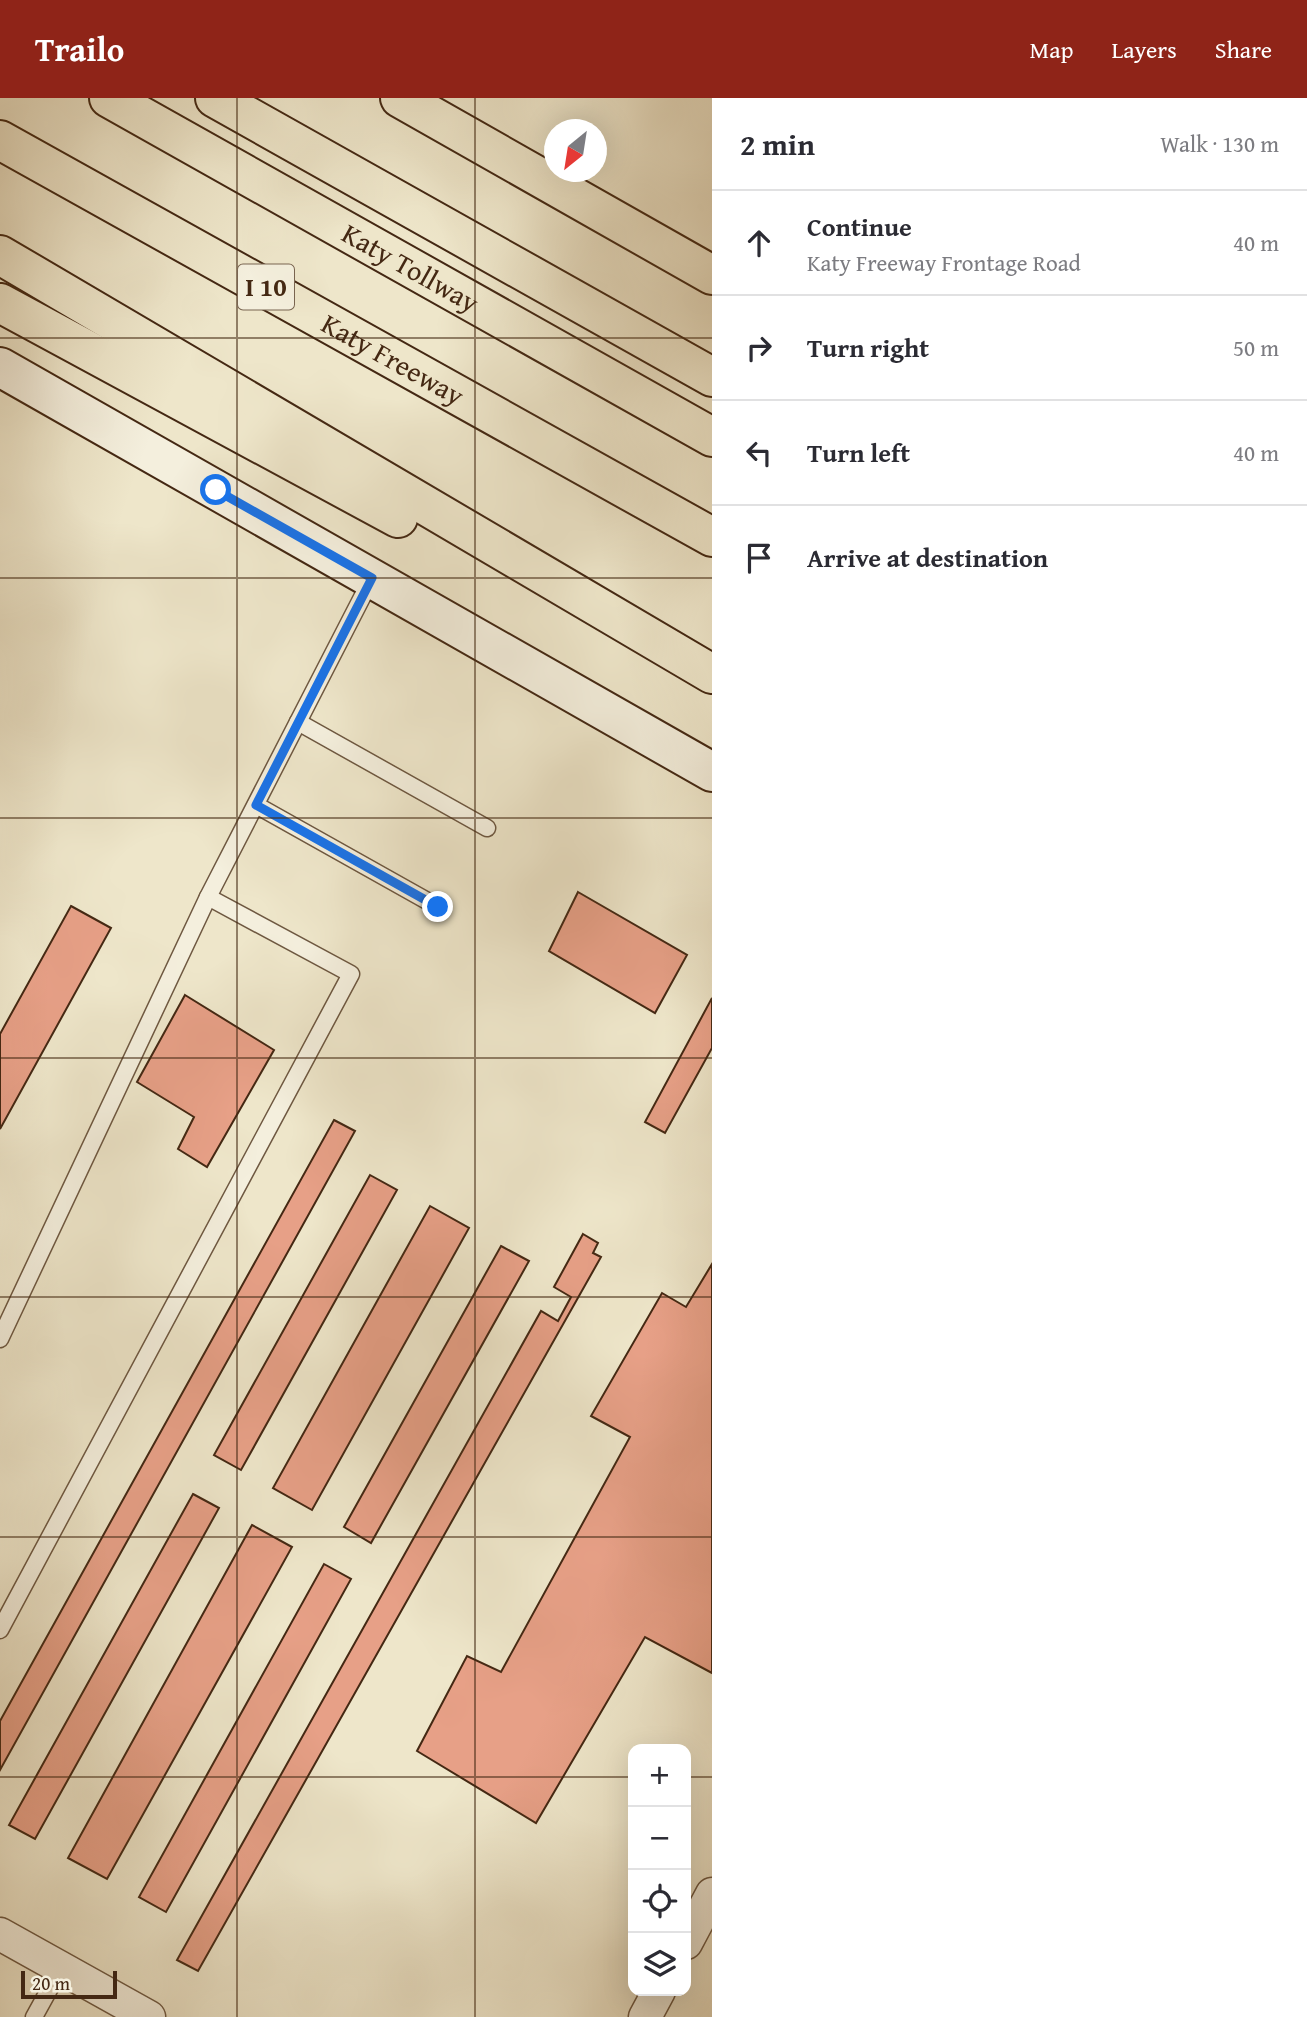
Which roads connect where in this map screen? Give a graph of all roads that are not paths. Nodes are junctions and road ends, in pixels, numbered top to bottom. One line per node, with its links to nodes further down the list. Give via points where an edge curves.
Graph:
1 (109, 98): 11 (highway, Katy Tollway)
2 (215, 98): 9 (highway, Katy Tollway)
3 (400, 98): 6 (highway)
4 (0, 140): 10 (highway, Katy Freeway / I 10)
5 (0, 255): 15 (highway)
6 (712, 275)
7 (0, 303): 16 (highway)
8 (0, 367): 14 (main road)
9 (712, 377)
10 (531, 435): 12 (highway, Katy Freeway / I 10); 13 (highway)
11 (712, 437)
12 (712, 537)
13 (712, 561)
14 (372, 578): 17 (lane); 18 (main road)
15 (712, 674)
16 (712, 688)
17 (298, 722): 19 (lane); 20 (lane)
18 (712, 772)
19 (256, 805): 21 (lane); 22 (lane)
20 (487, 828)
21 (208, 897): 23 (lane); 24 (lane, via 351,974)
22 (438, 907)
23 (0, 1339)
24 (0, 1630)
25 (712, 1894): 27 (street)
26 (0, 1934): 28 (street)
27 (691, 1934)
28 (61, 1968): 30 (lane); 31 (street)
29 (656, 1996): 32 (street)
30 (34, 2017)
31 (149, 2017)
32 (645, 2017)

